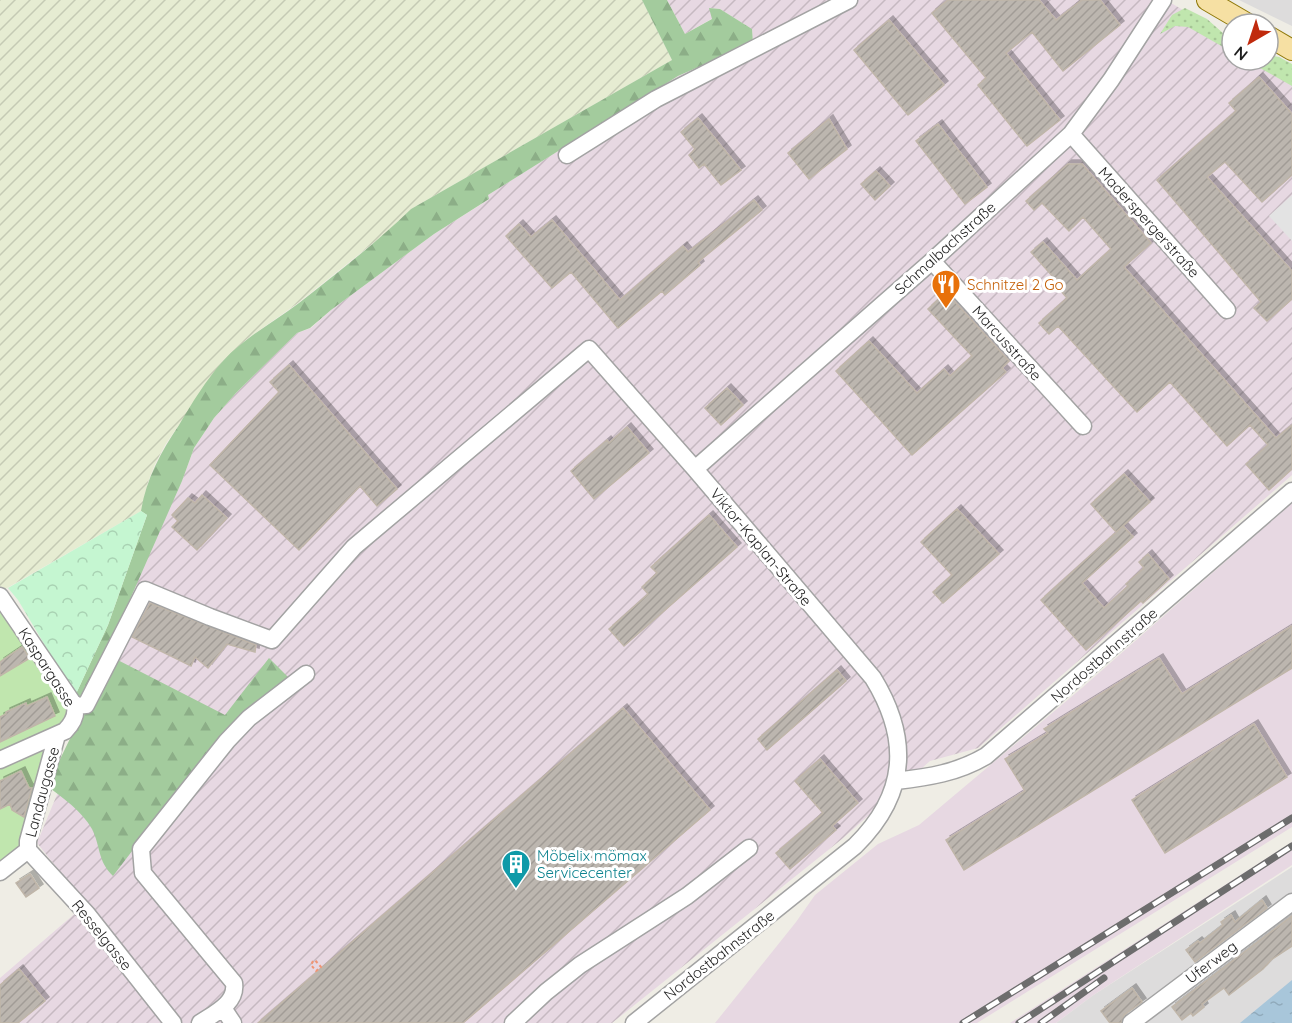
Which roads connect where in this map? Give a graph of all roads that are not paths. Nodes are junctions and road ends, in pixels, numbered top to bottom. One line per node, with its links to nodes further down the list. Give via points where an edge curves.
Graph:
1 (849, 0): 6 (street, via 656,99)
2 (1163, 0): 5 (street, Schmalbachstraße)
3 (1207, 0): 4 (main road)
4 (1228, 12)
5 (1071, 135): 7 (street, Schmalbachstraße); 8 (street, Maderspergerstraße)
6 (567, 155)
7 (932, 261): 9 (street, Marcusstraße); 10 (street, Schmalbachstraße)
8 (1227, 310)
9 (1083, 426)
10 (695, 469): 14 (street, Viktor-Kaplan-Straße, via 589,349 354,547 272,640 146,590 86,705); 17 (street, Viktor-Kaplan-Straße, via 873,678 890,711)
11 (1292, 492): 18 (street, Nordostbahnstraße, via 986,756 946,773)
12 (1, 600): 14 (street, Kaspargasse)
13 (306, 674): 23 (street, via 249,718 227,741 141,849 143,873 234,983 234,995)
14 (75, 706): 15 (street, Kaspargasse, via 70,725)
15 (57, 735): 16 (street); 20 (street, Landaugasse)
16 (0, 760)
17 (898, 763): 18 (street, Nordostbahnstraße)
18 (896, 781): 28 (street, Nordostbahnstraße, via 878,821 855,846)
19 (749, 848): 27 (street, via 687,896 580,965)
20 (28, 850): 21 (street, Landaugasse); 24 (street, Resselgasse, via 87,914)
21 (0, 872)
22 (1292, 902): 29 (street, Uferweg)
23 (223, 1008): 25 (street); 26 (street)
24 (173, 1023)
25 (201, 1023)
26 (233, 1023)
27 (513, 1023)
28 (634, 1023)
29 (1131, 1023)

